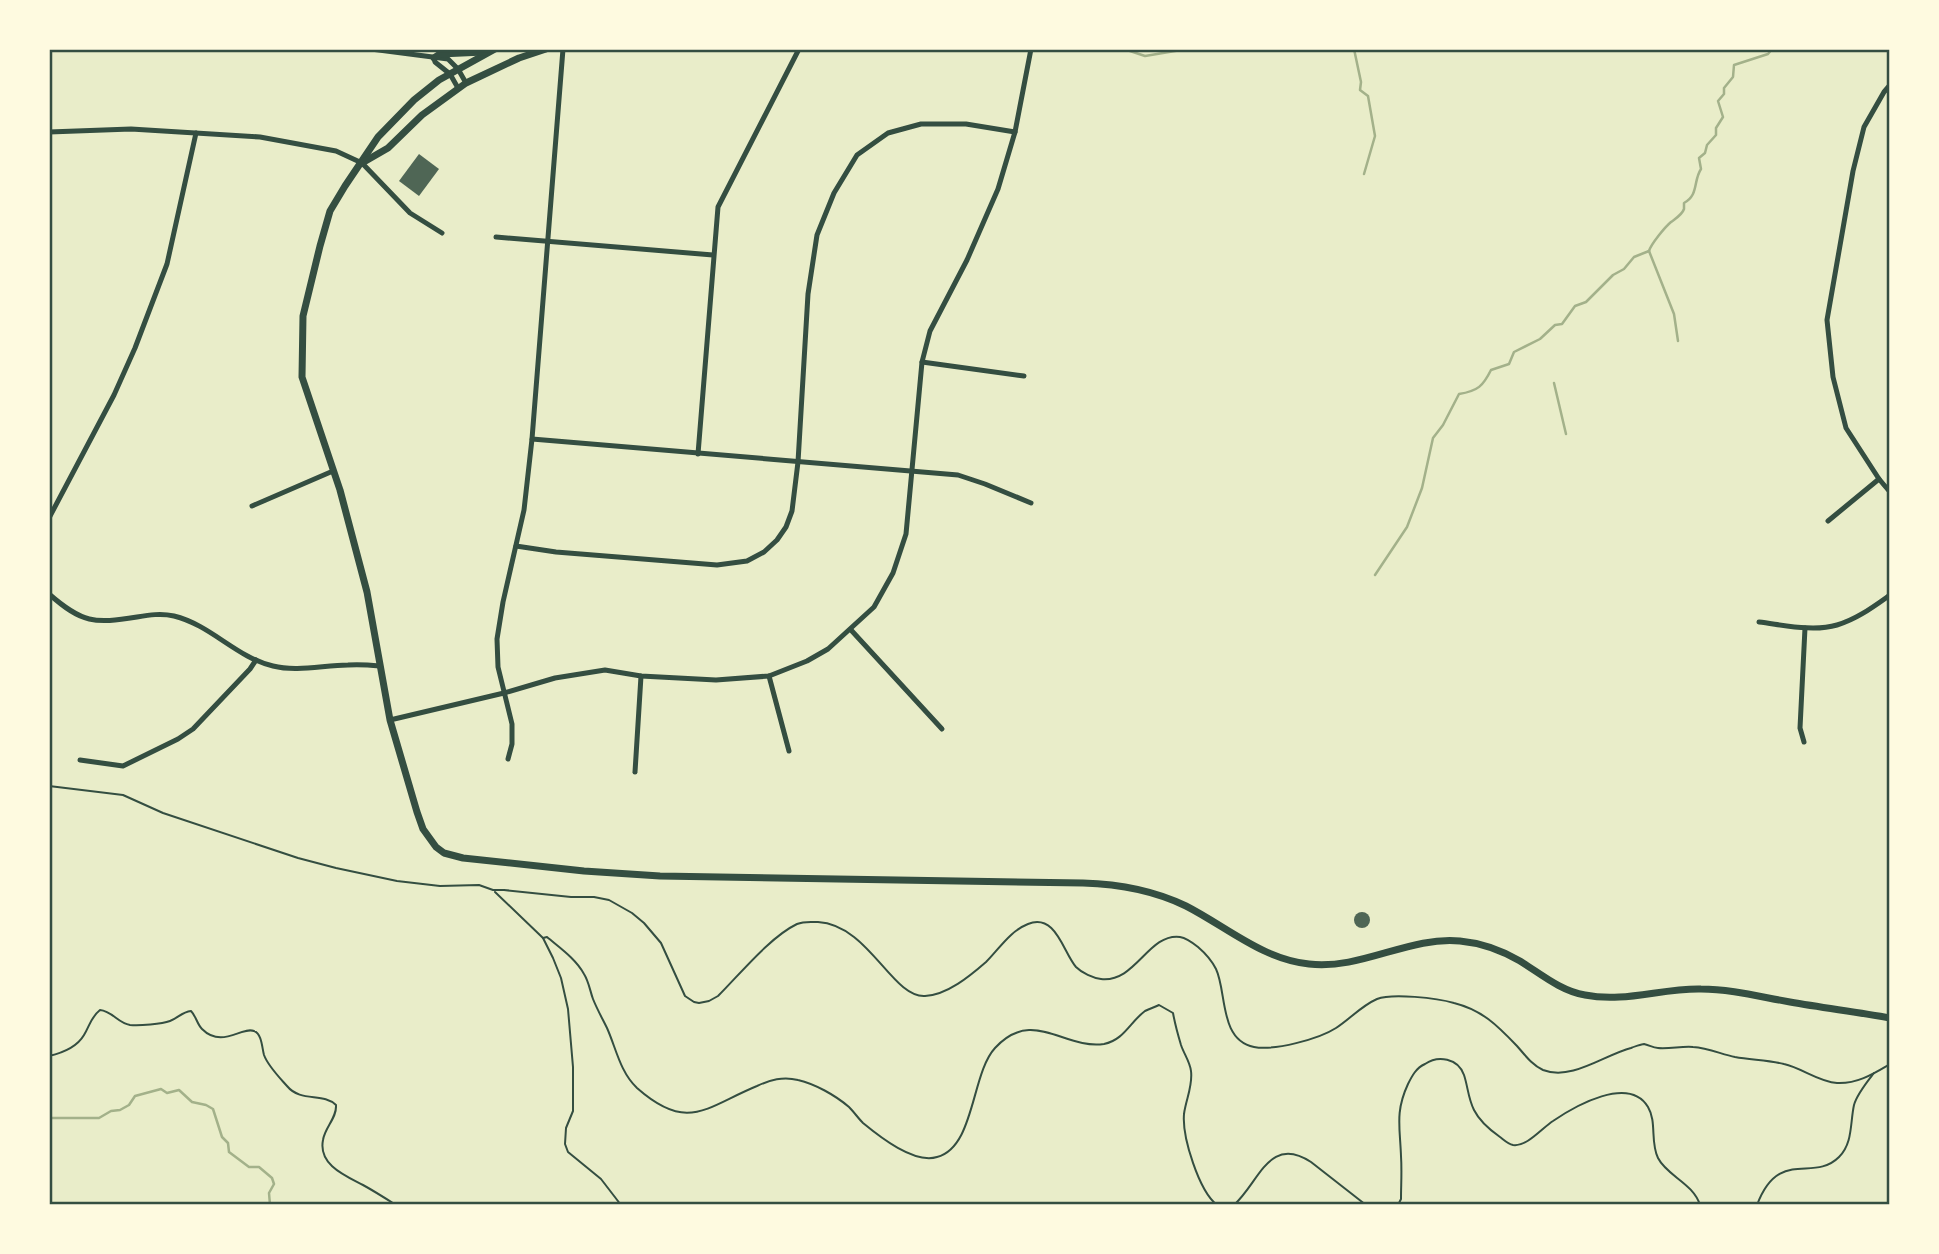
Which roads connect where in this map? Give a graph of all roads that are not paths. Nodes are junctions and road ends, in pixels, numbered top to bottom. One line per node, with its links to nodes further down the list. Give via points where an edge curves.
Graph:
1 (372, 49): 7 (street)
2 (546, 49): 10 (main road)
3 (563, 49): 19 (street)
4 (799, 49): 20 (street, via 718,208)
5 (1031, 49): 14 (street)
6 (492, 50): 7 (main road); 8 (main road)
7 (434, 58): 8 (street, via 448,59); 9 (street)
8 (458, 69): 9 (main road); 10 (street)
9 (450, 74): 12 (street); 16 (main road, via 392,121)
10 (466, 83): 12 (main road)
11 (1890, 85): 28 (street, via 1861,138 1827,320 1833,377 1846,428)
12 (458, 88): 16 (main road, via 388,148)
13 (49, 132): 15 (street, via 131,129)
14 (1015, 132): 21 (street, via 998,189 930,331); 25 (street, via 966,124 921,124 888,133 857,155 834,193 817,235 808,295)
15 (196, 133): 16 (street, via 260,137 323,148); 32 (street, via 167,264 135,348)
16 (362, 163): 17 (street, via 410,213); 27 (main road, via 330,211 303,316 302,377)
17 (442, 233)
18 (496, 237): 19 (street)
19 (547, 241): 20 (street); 23 (street)
20 (713, 255): 24 (street)
21 (922, 362): 22 (street); 26 (street)
22 (1024, 376)
23 (532, 439): 24 (street); 34 (street)
24 (698, 454): 25 (street)
25 (797, 462): 26 (street); 34 (street, via 786,527 764,552 747,561 717,565)
26 (913, 470): 30 (street, via 958,475); 39 (street, via 906,534 893,573 874,607)
27 (333, 471): 31 (street); 41 (main road, via 367,592)
28 (1879, 479): 29 (street); 33 (street)
29 (1890, 492)
30 (1031, 503)
31 (252, 506)
32 (49, 518)
33 (1828, 522)
34 (516, 546): 44 (street, via 497,639)
35 (49, 594): 40 (street, via 87,620 173,615 202,626)
36 (1890, 595): 38 (street, via 1835,626)
37 (1759, 622): 38 (street)
38 (1805, 628): 47 (street, via 1800,728)
39 (850, 630): 43 (street, via 807,661); 46 (street)
40 (256, 660): 41 (street, via 292,668); 50 (street, via 193,729 178,739 123,766)
41 (380, 666): 45 (main road)
42 (641, 676): 43 (street, via 716,681); 44 (street, via 606,670); 51 (street)
43 (769, 676): 48 (street)
44 (504, 692): 45 (street); 49 (street, via 512,724)
45 (390, 720): 52 (main road, via 423,829 436,847 453,856 621,874 709,878 1122,886 1172,900 1258,949 1294,962 1348,963 1458,940 1490,947 1567,990 1596,997 1716,990)
46 (942, 729)
47 (1804, 742)
48 (789, 751)
49 (508, 759)
50 (79, 760)
51 (635, 772)
52 (1890, 1018)

